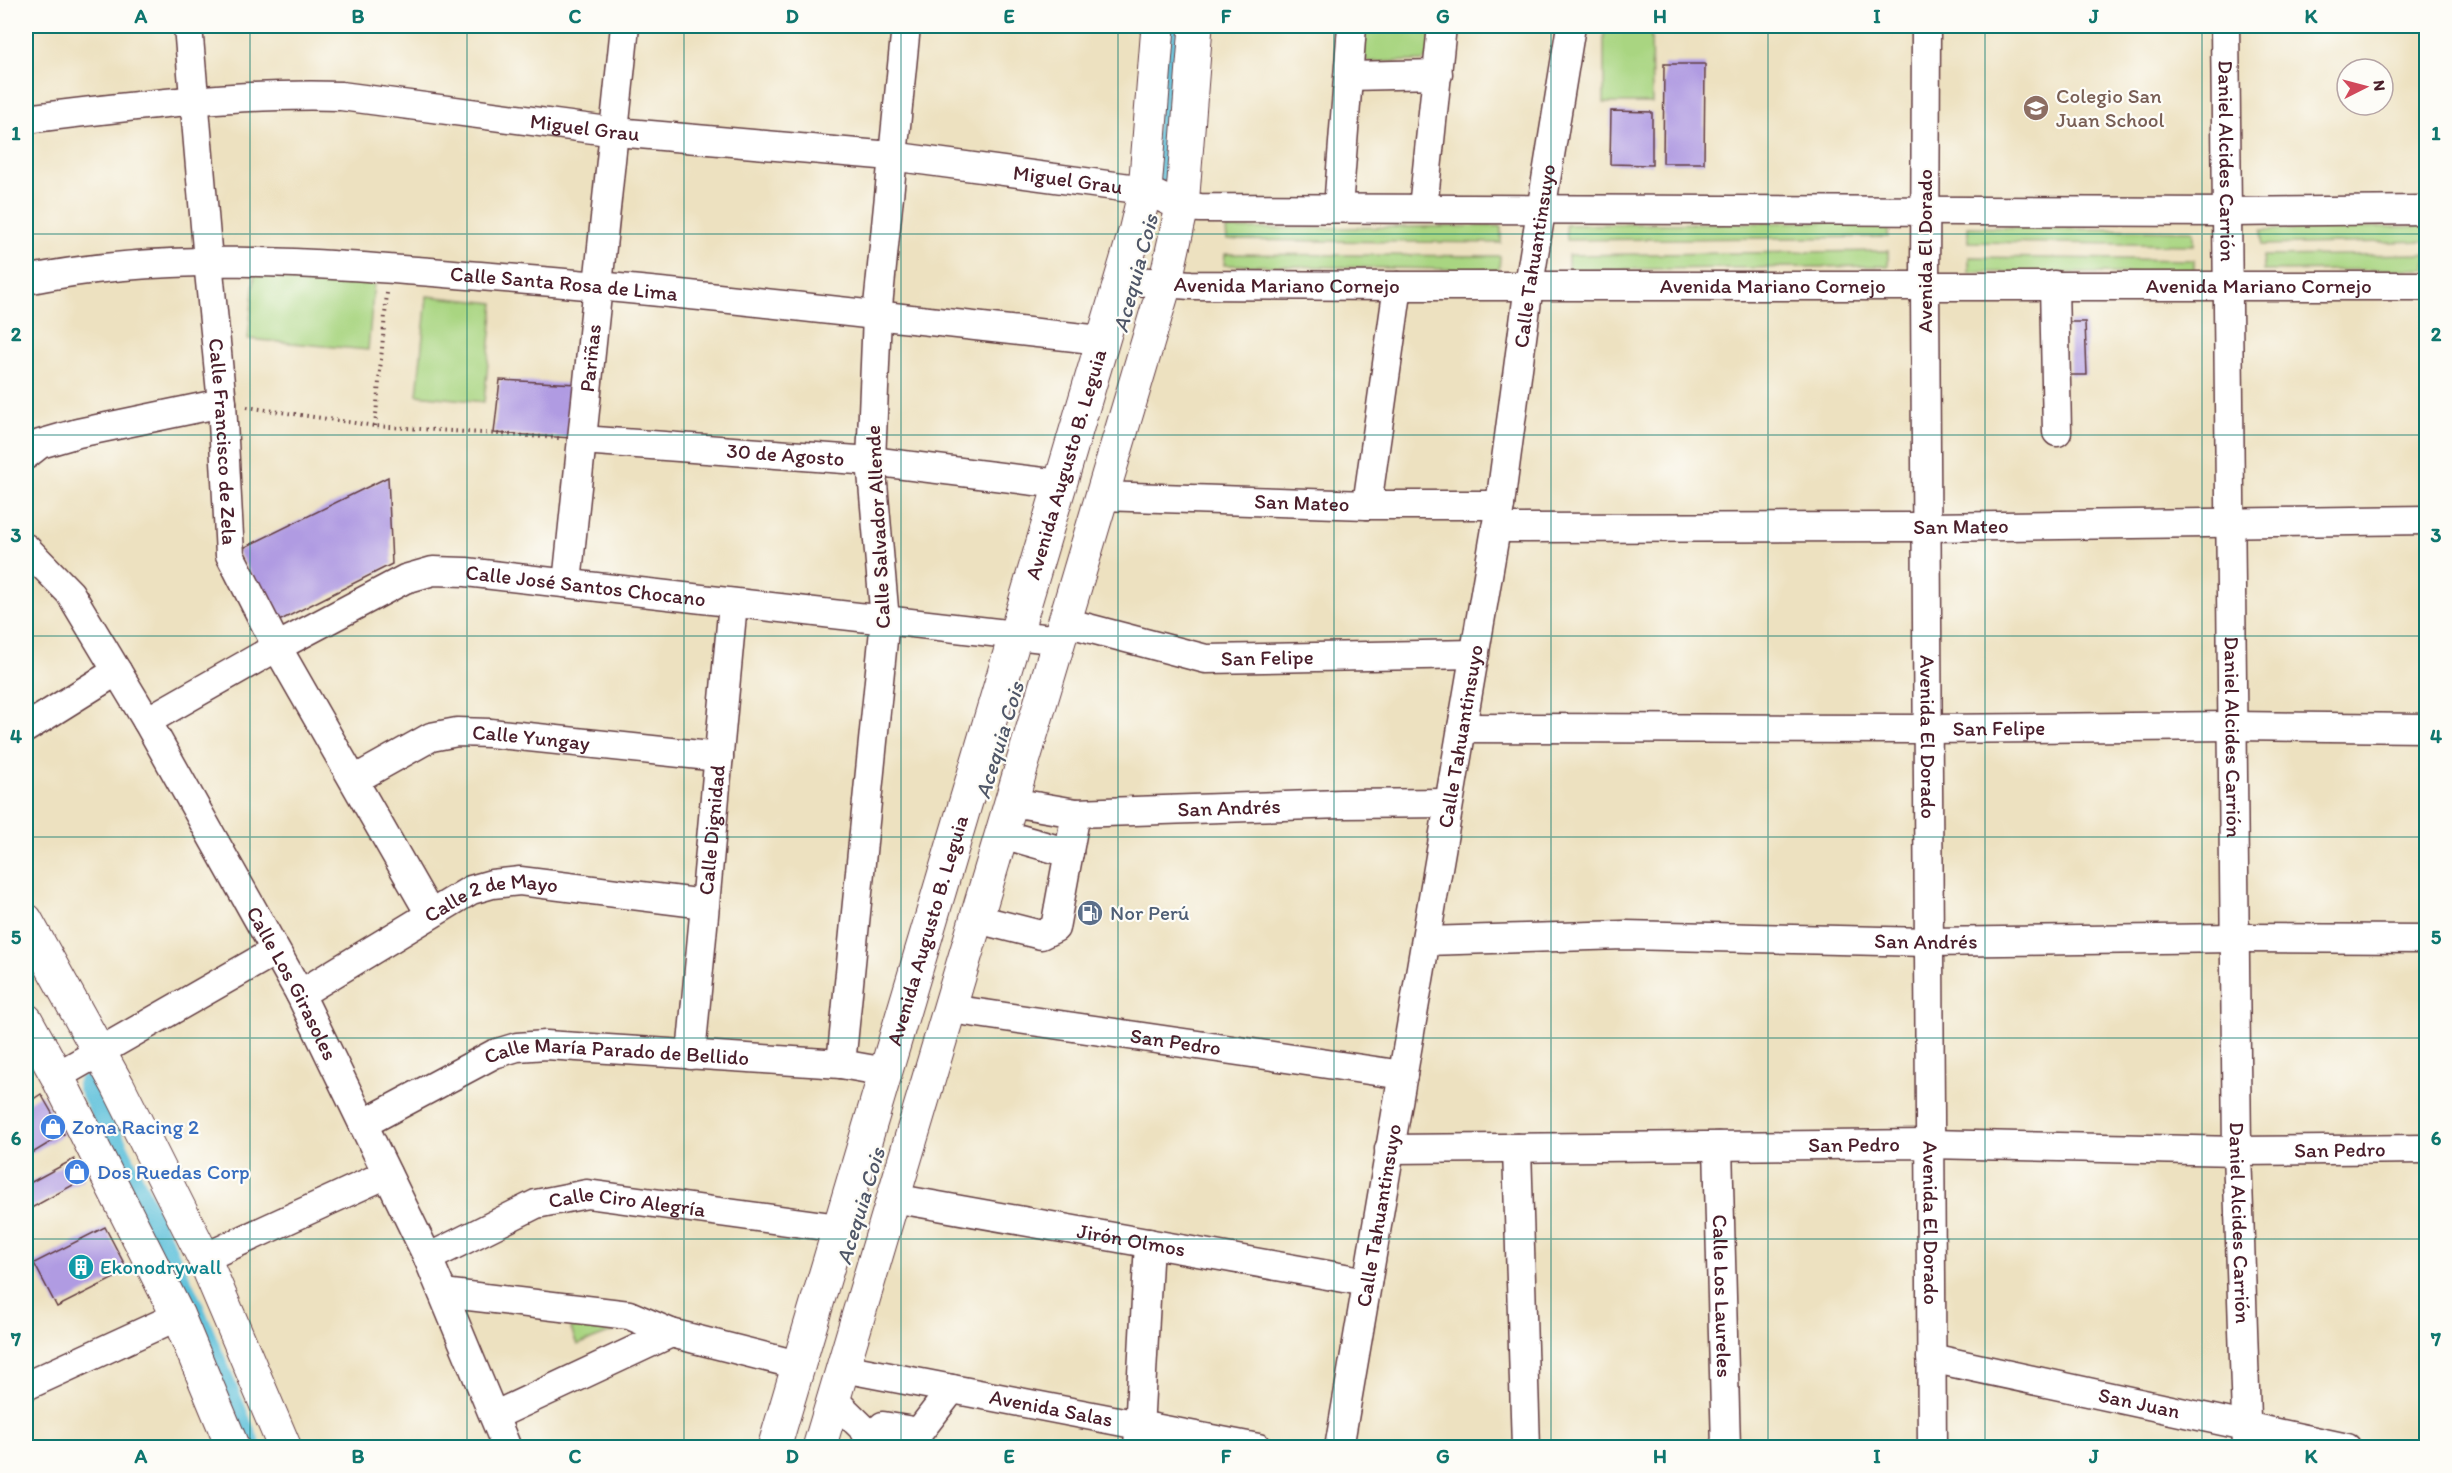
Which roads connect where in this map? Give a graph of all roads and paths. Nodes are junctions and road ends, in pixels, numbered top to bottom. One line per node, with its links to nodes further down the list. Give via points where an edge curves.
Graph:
1 (188, 26): 13 (street, Calle Francisco de Zela)
2 (625, 26): 15 (street, Pariñas)
3 (906, 26): 16 (street, Calle Salvador Allende)
4 (1158, 26): 17 (main road, Avenida Augusto B. Leguia)
5 (1196, 26): 18 (main road, Avenida Augusto B. Leguia)
6 (1352, 26): 12 (street)
7 (1442, 26): 11 (street)
8 (1571, 26): 21 (street, Calle Tahuantinsuyo)
9 (1926, 26): 22 (street, Avenida El Dorado)
10 (2225, 26): 24 (street, Daniel Alcides Carrión)
11 (1438, 74): 12 (street); 20 (street)
12 (1349, 76): 19 (street)
13 (195, 101): 14 (street, Miguel Grau); 15 (street, Miguel Grau, via 341,96); 25 (street, Calle Francisco de Zela)
14 (26, 119)
15 (616, 132): 16 (street, Miguel Grau); 30 (street, Pariñas)
16 (891, 156): 17 (street, Miguel Grau); 37 (street, Calle Salvador Allende)
17 (1146, 190): 18 (street); 28 (main road, Avenida Augusto B. Leguia)
18 (1182, 207): 19 (street); 29 (main road, Avenida Augusto B. Leguia)
19 (1338, 208): 20 (street)
20 (1424, 208): 21 (street)
21 (1541, 209): 22 (street); 31 (street, Calle Tahuantinsuyo)
22 (1926, 209): 24 (street); 36 (street, Avenida El Dorado)
23 (2427, 210): 24 (street)
24 (2228, 212): 35 (street, Daniel Alcides Carrión)
25 (208, 261): 26 (street, Calle Santa Rosa de Lima, via 316,262); 27 (street, Calle Santa Rosa de Lima, via 90,269); 39 (street, Calle Francisco de Zela)
26 (389, 268): 30 (street, Calle Santa Rosa de Lima); 40 (path)
27 (26, 280)
28 (1122, 280): 29 (street, Avenida Mariano Cornejo); 38 (main road, Avenida Augusto B. Leguia)
29 (1164, 284): 33 (street, Avenida Mariano Cornejo); 46 (main road, Avenida Augusto B. Leguia)
30 (599, 285): 37 (street, Calle Santa Rosa de Lima); 42 (street, Pariñas)
31 (1528, 285): 33 (street, Avenida Mariano Cornejo); 36 (street, Avenida Mariano Cornejo); 48 (street, Calle Tahuantinsuyo)
32 (2054, 285): 35 (street, Avenida Mariano Cornejo); 36 (street, Avenida Mariano Cornejo); 41 (street)
33 (1398, 286): 47 (street)
34 (2427, 286): 35 (street, Avenida Mariano Cornejo)
35 (2227, 287): 50 (street, Daniel Alcides Carrión)
36 (1924, 288): 51 (street, Avenida El Dorado)
37 (877, 316): 38 (street, Calle Santa Rosa de Lima); 44 (street, Calle Salvador Allende)
38 (1102, 340): 45 (main road, Avenida Augusto B. Leguia)
39 (222, 403): 40 (path); 43 (street, via 40,444); 58 (street, Calle Francisco de Zela, via 230,555)
40 (375, 426): 42 (path)
41 (2057, 432)
42 (582, 440): 44 (street, 30 de Agosto); 53 (street, Pariñas)
43 (26, 455)
44 (871, 461): 45 (street, 30 de Agosto); 55 (street, Calle Salvador Allende)
45 (1060, 484): 56 (main road, Avenida Augusto B. Leguia)
46 (1102, 496): 47 (street, San Mateo); 57 (main road, Avenida Augusto B. Leguia)
47 (1367, 506): 48 (street, San Mateo)
48 (1498, 516): 51 (street, San Mateo); 59 (street, Calle Tahuantinsuyo)
49 (2427, 520): 50 (street, San Mateo)
50 (2231, 522): 51 (street, San Mateo); 62 (street, Daniel Alcides Carrión)
51 (1926, 526): 66 (street, Avenida El Dorado)
52 (26, 548): 60 (street, Calle Los Girasoles, via 70,593)
53 (567, 584): 54 (street, Calle José Santos Chocano); 58 (street, Calle José Santos Chocano, via 433,571 405,579)
54 (733, 603): 55 (street, Calle José Santos Chocano); 67 (street, Calle Dignidad)
55 (885, 620): 56 (street, Calle José Santos Chocano); 88 (street, Calle Salvador Allende)
56 (1016, 634): 57 (street, Calle José Santos Chocano); 89 (main road, Avenida Augusto B. Leguia)
57 (1061, 634): 59 (street, San Felipe, via 1206,659); 69 (main road, Avenida Augusto B. Leguia)
58 (278, 647): 61 (street, Calle José Santos Chocano); 68 (street, Calle Francisco de Zela)
59 (1475, 654): 64 (street, Calle Tahuantinsuyo)
60 (117, 671): 61 (street, Calle Los Girasoles); 63 (street)
61 (147, 721): 82 (street, Calle Los Girasoles)
62 (2233, 726): 65 (street, San Felipe); 66 (street, San Felipe); 78 (street, Daniel Alcides Carrión)
63 (26, 728)
64 (1462, 728): 66 (street, San Felipe); 70 (street, Calle Tahuantinsuyo)
65 (2427, 728)
66 (1927, 729): 81 (street, Avenida El Dorado)
67 (718, 758): 68 (street, Calle Yungay, via 457,732 431,737); 74 (street, Calle Dignidad)
68 (354, 780): 75 (street, Calle Francisco de Zela)
69 (1011, 802): 71 (street, San Andrés); 72 (main road, Avenida Augusto B. Leguia)
70 (1448, 803): 71 (street, San Andrés); 80 (street, Calle Tahuantinsuyo)
71 (1076, 813): 73 (street)
72 (1002, 834): 73 (street); 76 (main road, Avenida Augusto B. Leguia)
73 (1069, 853): 76 (street, via 1055,928 1049,933 1041,935)
74 (705, 904): 75 (street, Calle 2 de Mayo, via 520,881 471,890); 87 (street, Calle Dignidad)
75 (430, 914): 83 (street, Calle 2 de Mayo)
76 (977, 919): 84 (main road, Avenida Augusto B. Leguia)
77 (26, 920): 86 (main road)
78 (2235, 938): 79 (street, San Andrés); 81 (street, San Andrés); 98 (street, Daniel Alcides Carrión)
79 (2427, 939)
80 (1426, 941): 81 (street, San Andrés, via 1624,935); 90 (street, Calle Tahuantinsuyo)
81 (1928, 942): 93 (street, Avenida El Dorado)
82 (275, 951): 83 (street, Calle Los Girasoles); 86 (street)
83 (300, 994): 92 (street, Calle Los Girasoles)
84 (950, 1009): 90 (street, San Pedro); 100 (main road, Avenida Augusto B. Leguia)
85 (26, 1020): 91 (main road)
86 (99, 1053): 91 (street); 103 (main road)
87 (691, 1055): 88 (street, Calle María Parado de Bellido); 92 (street, Calle María Parado de Bellido, via 546,1045 517,1047 494,1054)
88 (841, 1064): 89 (street, Calle María Parado de Bellido)
89 (886, 1072): 101 (main road, Avenida Augusto B. Leguia)
90 (1403, 1075): 96 (street, Calle Tahuantinsuyo)
91 (57, 1076): 107 (main road)
92 (363, 1124): 99 (street, Calle Los Girasoles)
93 (1929, 1144): 94 (street, San Pedro); 98 (street, San Pedro); 109 (street, Avenida El Dorado)
94 (1718, 1146): 95 (street, San Pedro); 126 (street, Calle Los Laureles)
95 (1517, 1148): 96 (street, San Pedro); 125 (street)
96 (1389, 1149): 105 (street, Calle Tahuantinsuyo)
97 (2427, 1149): 98 (street, San Pedro)
98 (2237, 1151): 117 (street, Daniel Alcides Carrión)
99 (387, 1174): 103 (street); 104 (street, Calle Los Girasoles)
100 (893, 1198): 102 (street, Jirón Olmos); 111 (main road, Avenida Augusto B. Leguia)
101 (839, 1228): 104 (street, Calle Ciro Alegría, via 586,1194 536,1204); 110 (main road, Avenida Augusto B. Leguia)
102 (1149, 1243): 105 (street, Jirón Olmos); 116 (street)
103 (204, 1258): 119 (main road)
104 (428, 1258): 106 (street, Calle Los Girasoles)
105 (1367, 1282): 124 (street, Calle Tahuantinsuyo)
106 (443, 1293): 108 (street, via 629,1315); 115 (street, Calle Los Girasoles)
107 (178, 1316): 112 (street); 118 (main road)
108 (671, 1333): 110 (street); 115 (street)
109 (1932, 1358): 117 (street, San Juan); 127 (street, Avenida El Dorado)
110 (798, 1365): 121 (main road, Avenida Augusto B. Leguia)
111 (843, 1368): 113 (street, Avenida Salas); 114 (main road, Avenida Augusto B. Leguia)
112 (26, 1386)
113 (952, 1389): 114 (street, via 919,1432 883,1426 872,1439); 116 (street, Avenida Salas)
114 (833, 1399): 122 (main road, Avenida Augusto B. Leguia)
115 (496, 1415): 120 (street, Calle Los Girasoles)
116 (1139, 1436): 123 (street, Avenida Salas)
117 (2247, 1438): 128 (street, San Juan)
118 (233, 1448)
119 (285, 1448)
120 (507, 1448)
121 (774, 1448)
122 (819, 1448)
123 (1258, 1448)
124 (1339, 1448)
125 (1526, 1448)
126 (1726, 1448)
127 (1932, 1448)
128 (2347, 1448)

